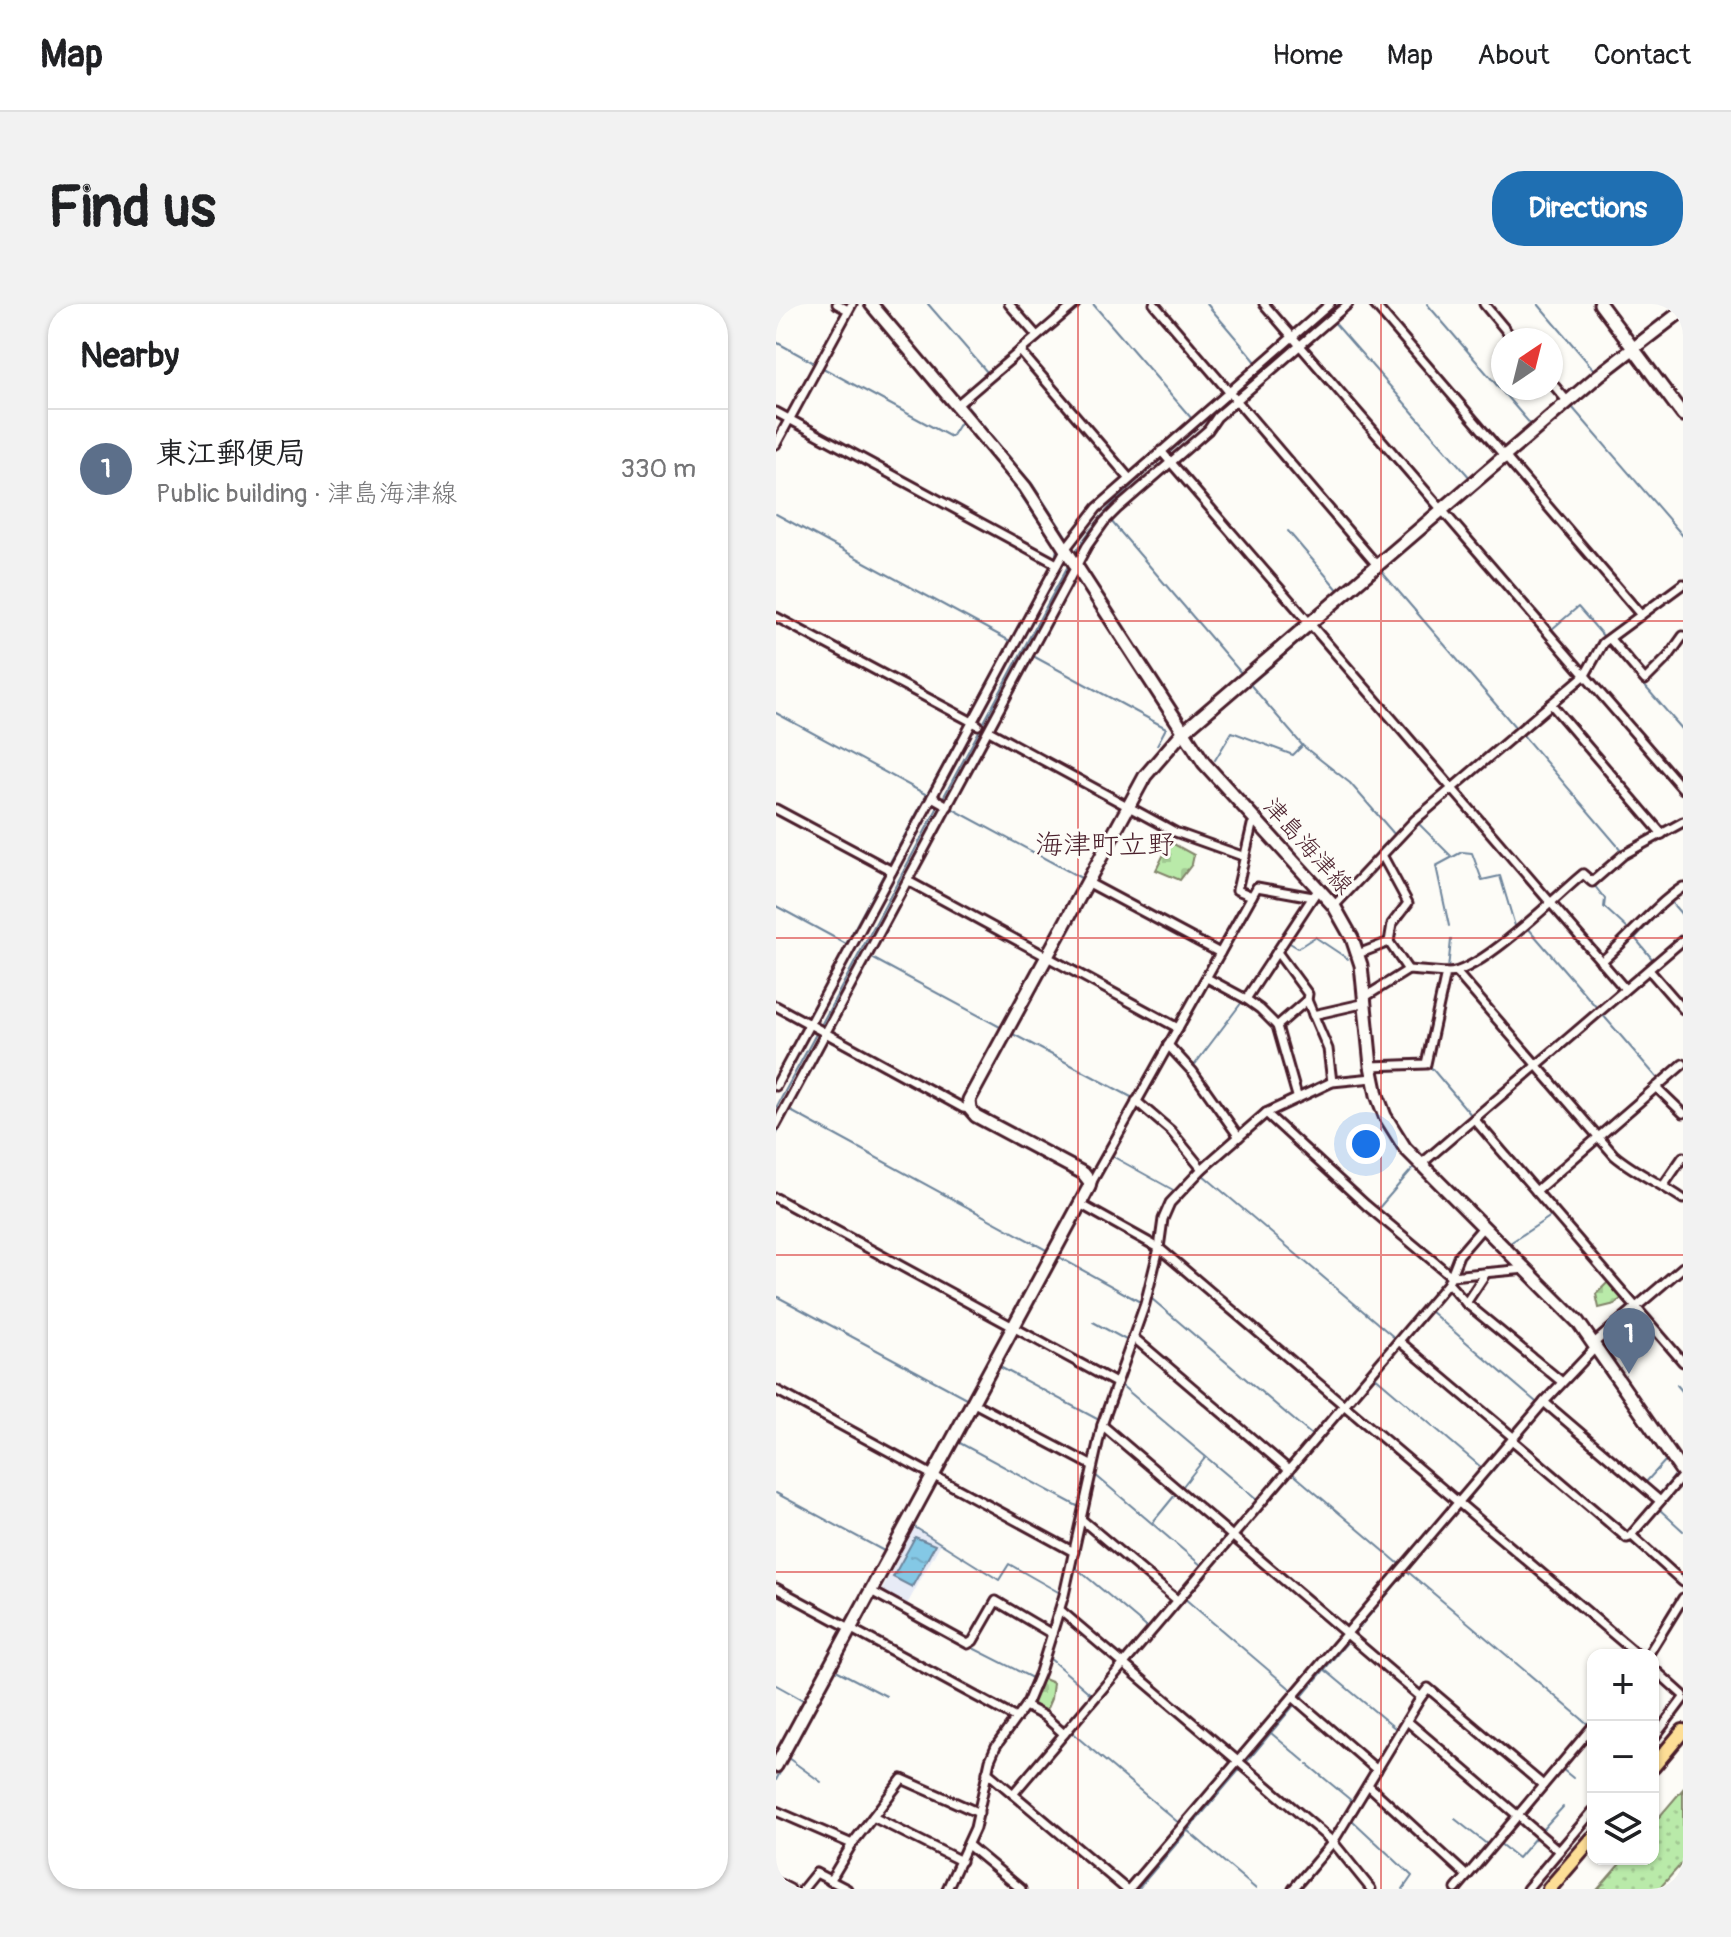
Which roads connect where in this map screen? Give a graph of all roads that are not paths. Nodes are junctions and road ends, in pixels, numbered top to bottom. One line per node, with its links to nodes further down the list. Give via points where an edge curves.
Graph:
1 (837, 304): 12 (street)
2 (871, 304): 22 (street, 津島海津線)
3 (1009, 304): 15 (street)
4 (1075, 304): 15 (street)
5 (1154, 304): 19 (street)
6 (1264, 304): 16 (street)
7 (1330, 304): 16 (street)
8 (1348, 304): 16 (street)
9 (1374, 304): 28 (street)
10 (1484, 304): 14 (street)
11 (1600, 304): 17 (street)
12 (850, 307): 25 (street)
13 (1683, 310): 17 (street)
14 (1504, 328)
15 (1037, 336): 18 (street)
16 (1296, 341): 19 (street); 31 (street)
17 (1631, 349): 21 (street); 24 (street)
18 (1020, 351): 22 (street); 30 (street)
19 (1233, 396): 27 (street); 29 (street, via 1208,430); 35 (street)
20 (1563, 396): 21 (street)
21 (1568, 402): 28 (street)
22 (957, 405): 32 (street, 津島海津線, via 1025,487)
23 (776, 412): 25 (street)
24 (1683, 415)
25 (789, 419): 26 (street); 33 (street)
26 (776, 444)
27 (1162, 452): 29 (street); 30 (street)
28 (1505, 456): 31 (street); 37 (street)
29 (1170, 461): 34 (street, via 1104,522); 39 (street)
30 (1129, 478): 32 (street)
31 (1442, 510): 35 (street); 42 (street)
32 (1066, 548): 33 (street); 34 (street, 津島海津線)
33 (1057, 564): 44 (street)
34 (1076, 564): 45 (street); 46 (street, 津島海津線)
35 (1377, 565): 39 (street)
36 (1683, 584): 37 (street)
37 (1641, 615): 41 (street)
38 (776, 617): 44 (street)
39 (1310, 623): 46 (street); 47 (street)
40 (1683, 636): 41 (street, via 1645,680)
41 (1610, 639): 42 (street)
42 (1585, 675): 43 (street); 48 (street)
43 (1551, 704): 47 (street); 55 (street)
44 (975, 724): 49 (street)
45 (989, 731): 50 (street); 51 (street)
46 (1182, 733): 51 (street, via 1153,763); 53 (street, 津島海津線)
47 (1452, 789): 56 (street); 64 (street)
48 (1683, 789)
49 (934, 798): 50 (street); 58 (street)
50 (947, 805): 59 (street)
51 (1128, 807): 57 (street, via 1175,832); 60 (street)
52 (776, 809): 58 (street)
53 (1256, 821): 57 (street); 62 (street, 津島海津線)
54 (1683, 822): 55 (street)
55 (1662, 834): 64 (street, via 1623,855 1592,882 1583,874)
56 (1382, 855): 65 (street); 67 (street, via 1408,903 1394,919)
57 (1245, 857): 63 (street, via 1237,890)
58 (892, 871): 85 (street)
59 (908, 881): 71 (street); 88 (street)
60 (1087, 882): 69 (street); 71 (street)
61 (1683, 887): 72 (street)
62 (1316, 893): 63 (street, via 1261,886); 65 (street, 津島海津線); 68 (street)
63 (1252, 896): 69 (street)
64 (1549, 902): 72 (street); 76 (street, via 1488,956)
65 (1334, 906): 70 (street, 津島海津線)
66 (1683, 940): 74 (street)
67 (1389, 942): 70 (street); 73 (street)
68 (1277, 952): 79 (street); 80 (street, via 1308,994)
69 (1220, 953): 77 (street)
70 (1358, 954): 81 (street, 津島海津線)
71 (1047, 957): 87 (street); 98 (street, via 972,1094)
72 (1601, 962): 78 (street)
73 (1408, 970): 75 (street); 81 (street)
74 (1649, 970): 78 (street); 83 (street)
75 (1446, 973): 76 (street); 92 (street, via 1426,1064)
76 (1457, 973): 91 (street)
77 (1207, 978): 79 (street); 87 (street)
78 (1625, 989): 91 (street)
79 (1246, 999): 86 (street)
80 (1307, 1000): 84 (street); 86 (street)
81 (1366, 1000): 84 (street); 92 (street, 津島海津線)
82 (776, 1006): 85 (street)
83 (1683, 1009)
84 (1313, 1015): 93 (street, via 1328,1049)
85 (811, 1025): 88 (street); 94 (street)
86 (1277, 1026): 96 (street)
87 (1178, 1028): 89 (street)
88 (825, 1032): 98 (street); 102 (street)
89 (1168, 1045): 97 (street); 104 (street)
90 (1683, 1064): 95 (street)
91 (1538, 1065): 101 (street); 103 (street)
92 (1372, 1072): 93 (street); 106 (street, 津島海津線, via 1385,1116)
93 (1332, 1082): 96 (street)
94 (776, 1086)
95 (1656, 1087): 100 (street); 103 (street)
96 (1297, 1096): 99 (street)
97 (1136, 1101): 107 (street, via 1171,1131); 109 (street)
98 (970, 1109): 109 (street, via 1083,1173)
99 (1266, 1113): 104 (street); 119 (street)
100 (1683, 1113)
101 (1475, 1120): 106 (street); 110 (street)
102 (776, 1125)
103 (1599, 1136): 108 (street, via 1634,1172); 110 (street)
104 (1239, 1137): 107 (street)
105 (1683, 1157): 108 (street)
106 (1420, 1165): 114 (street, 津島海津線)
107 (1202, 1169): 115 (street, via 1170,1203)
108 (1663, 1186): 112 (street)
109 (1089, 1187): 113 (street)
110 (1536, 1191): 121 (street)
111 (776, 1198): 122 (street)
112 (1683, 1199)
113 (1080, 1204): 115 (street); 122 (street)
114 (1484, 1226): 117 (street, 津島海津線); 119 (street, via 1459,1255)
115 (1159, 1248): 123 (street); 132 (street)
116 (1683, 1267): 121 (street)
117 (1526, 1269): 118 (street); 125 (street, 津島海津線)
118 (1486, 1273): 119 (street); 120 (street)
119 (1449, 1279): 120 (street); 124 (street)
120 (1466, 1303): 127 (street)
121 (1636, 1307): 125 (street); 126 (street)
122 (1013, 1327): 128 (street); 130 (street)
123 (1133, 1337): 128 (street); 136 (street)
124 (1399, 1341): 132 (street); 134 (street)
125 (1594, 1346): 127 (street); 137 (street, 津島海津線)
126 (1683, 1362)
127 (1562, 1382): 131 (street)
128 (1116, 1383): 133 (street)
129 (776, 1390): 138 (street)
130 (972, 1402): 135 (street); 138 (street)
131 (1544, 1402): 134 (street); 139 (street)
132 (1345, 1406): 136 (street); 140 (street)
133 (1102, 1425): 135 (street); 142 (street)
134 (1513, 1439): 140 (street); 143 (street, via 1627,1538)
135 (1091, 1465): 141 (street)
136 (1289, 1470): 142 (street)
137 (1683, 1474): 139 (street)
138 (933, 1475): 144 (street); 147 (street)
139 (1660, 1501): 143 (street)
140 (1459, 1502): 152 (street); 154 (street)
141 (1082, 1520): 144 (street); 149 (street)
142 (1231, 1535): 149 (street); 152 (street)
143 (1633, 1536): 145 (street)
144 (1074, 1552): 150 (street)
145 (1683, 1582)
146 (776, 1588): 151 (street)
147 (871, 1591): 151 (street); 153 (street, via 968,1644 996,1601)
148 (1683, 1598): 155 (street)
149 (1177, 1600): 156 (street)
150 (1060, 1610): 153 (street); 156 (street)
151 (850, 1629): 162 (street); 170 (street)
152 (1348, 1633): 158 (street); 160 (street)
153 (1052, 1634): 161 (street)
154 (1631, 1649)
155 (1652, 1649)
156 (1124, 1664): 167 (street); 169 (street)
157 (1659, 1674): 159 (street)
158 (1421, 1697): 163 (street); 174 (street, via 1428,1688)
159 (1683, 1697): 164 (street)
160 (1296, 1700): 169 (street); 171 (street)
161 (1025, 1706): 162 (street); 167 (street)
162 (1016, 1718): 172 (street, via 996,1746)
163 (1407, 1721): 171 (street); 178 (street)
164 (1659, 1731)
165 (1683, 1731): 168 (main road)
166 (1587, 1733): 174 (street)
167 (1064, 1734): 175 (street)
168 (1659, 1760)
169 (1238, 1762): 181 (street); 195 (street)
170 (776, 1766)
171 (1377, 1770): 173 (street)
172 (987, 1772): 175 (street); 177 (street)
173 (1368, 1785): 181 (street); 187 (street)
174 (1543, 1785): 178 (street)
175 (1013, 1794): 195 (street)
176 (776, 1811): 182 (street)
177 (979, 1813): 179 (street, via 902,1779); 183 (street)
178 (1518, 1816): 185 (street); 187 (street)
179 (873, 1817): 182 (street); 186 (street)
180 (1587, 1818): 185 (street)
181 (1333, 1842): 196 (street); 197 (street)
182 (852, 1844): 188 (street)
183 (968, 1845): 186 (street); 194 (street)
184 (1587, 1845): 200 (main road)
185 (1559, 1851): 199 (street)
186 (961, 1861): 193 (street)
187 (1467, 1876): 198 (street)
188 (830, 1881): 191 (street, via 816,1873); 192 (street)
189 (776, 1882): 190 (street)
190 (790, 1889)
191 (803, 1889)
192 (847, 1889)
193 (947, 1889)
194 (1021, 1889)
195 (1128, 1889)
196 (1293, 1889)
197 (1371, 1889)
198 (1456, 1889)
199 (1527, 1889)
200 (1549, 1889)

